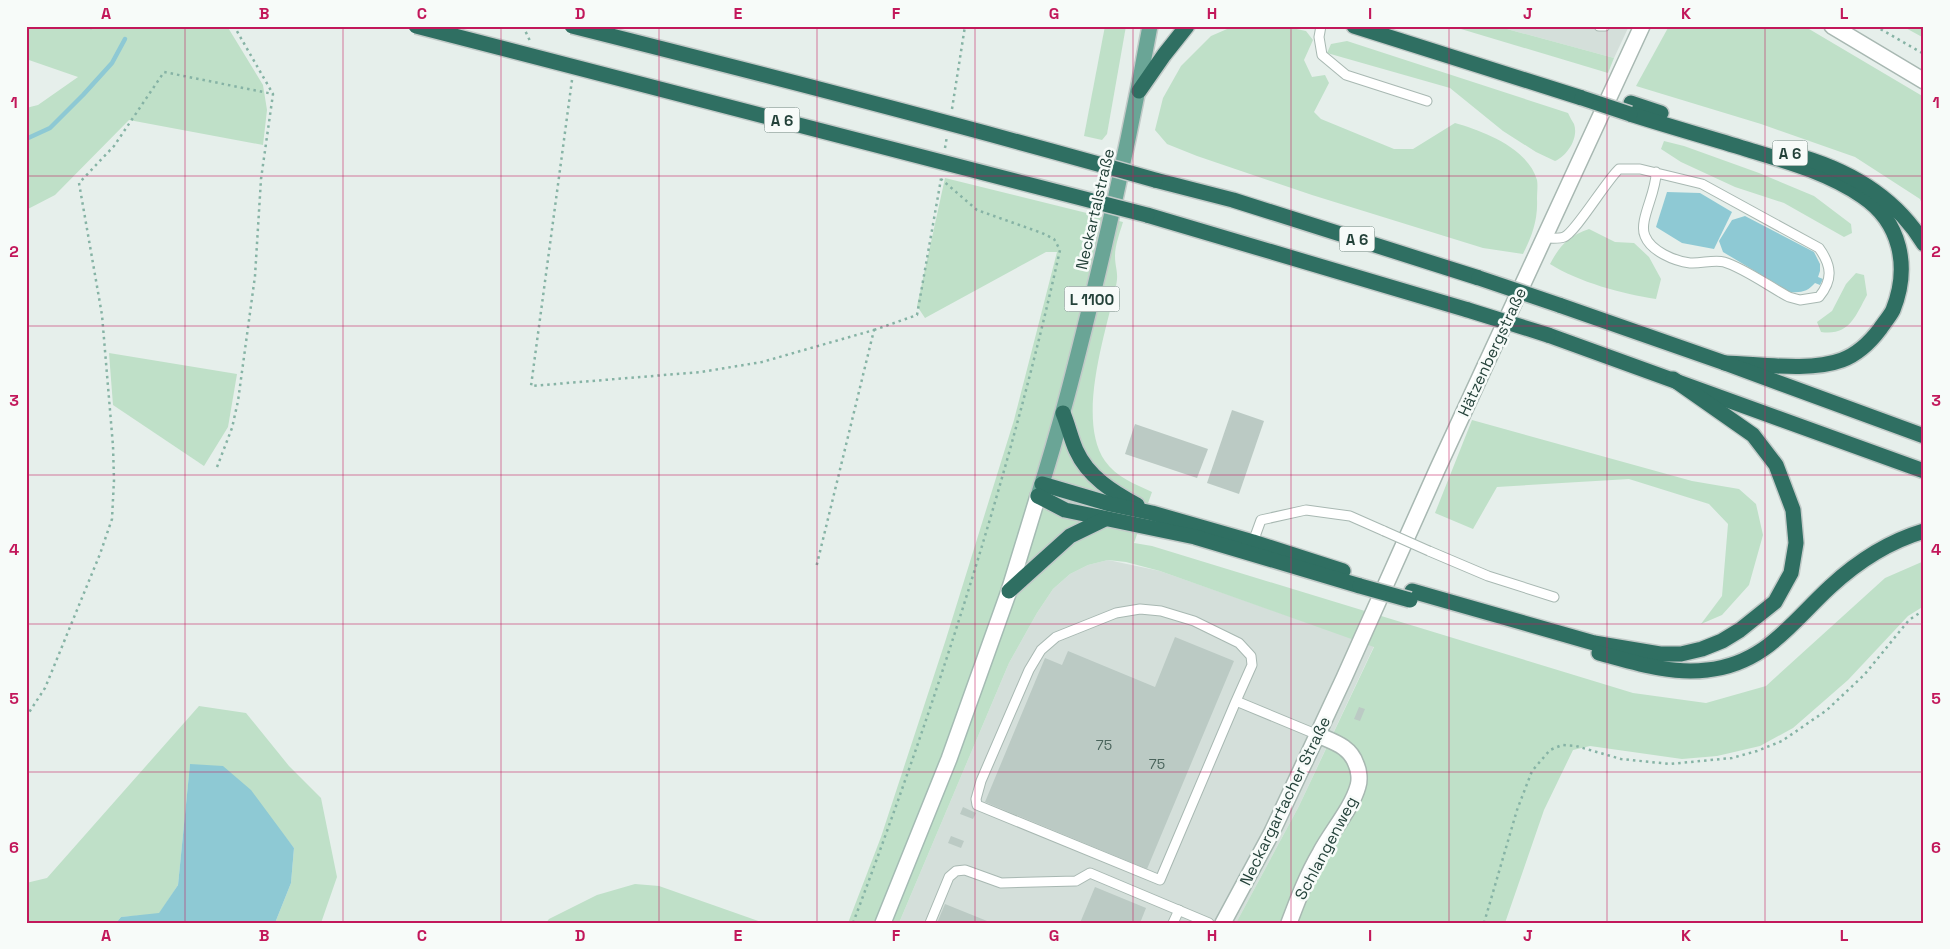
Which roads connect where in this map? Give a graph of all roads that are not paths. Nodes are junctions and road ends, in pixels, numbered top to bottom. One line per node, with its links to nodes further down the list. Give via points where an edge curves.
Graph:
1 (416, 26): 21 (highway, A 6, bridge, via 1147,215 1468,310)
2 (572, 26): 20 (highway, A 6, bridge, via 1038,146 1243,203 1480,278)
3 (1150, 26): 13 (main road, Neckartalstraße / L 1100)
4 (1187, 26): 13 (highway)
5 (1321, 26): 15 (lane, via 1322,55 1346,75)
6 (1354, 26): 14 (highway)
7 (1387, 26): 14 (highway)
8 (1599, 26): 9 (lane)
9 (1605, 26)
10 (1642, 26): 18 (street, Hätzenbergstraße)
11 (1832, 26): 12 (street)
12 (1924, 82)
13 (1138, 91): 22 (main road, Neckartalstraße / L 1100, via 1111,219)
14 (1584, 93): 16 (highway, bridge)
15 (1427, 101)
16 (1630, 109): 19 (highway, A 6, via 1806,158 1852,176 1894,206); 20 (highway, via 1803,167 1847,186 1876,207 1893,230 1902,260 1893,311 1860,350 1843,360 1822,364)
17 (1656, 172): 17 (lane, via 1702,184 1819,248 1830,270 1827,287 1819,297 1800,300 1722,262 1689,263 1656,250 1644,236 1643,222 1656,182); 18 (lane, via 1619,169 1573,230 1564,237)
18 (1544, 238): 34 (street, Hätzenbergstraße)
19 (1924, 244)
20 (1725, 363): 23 (highway, A 6)
21 (1673, 379): 24 (highway, A 6); 32 (highway, via 1753,435 1776,465 1793,510 1796,542 1791,573 1775,602 1722,641 1681,654 1660,654 1594,643)
22 (1063, 413): 25 (main road, Neckartalstraße / L 1100); 26 (highway, via 1076,450 1094,476 1116,493)
23 (1924, 436)
24 (1924, 471)
25 (1040, 490): 26 (highway); 27 (highway, via 1065,510); 31 (street, L 1100)
26 (1152, 513): 29 (highway)
27 (1105, 519): 30 (highway, via 1195,537); 31 (highway, via 1070,536)
28 (1924, 531): 32 (highway, via 1893,542 1868,556 1762,651 1748,659 1707,670 1681,670 1625,660)
29 (1253, 542): 30 (highway); 33 (lane, bridge, via 1261,520 1306,510 1350,516 1488,576)
30 (1362, 582): 32 (highway, bridge)
31 (1009, 591): 38 (street, L 1100, via 949,759)
32 (1411, 595)
33 (1554, 597)
34 (1344, 678): 36 (street, Neckargartacher Straße)
35 (1236, 701): 35 (lane, via 1252,665 1251,656 1239,643 1194,621 1161,611 1140,609 1116,613 1083,625 1056,637 1041,650 1033,663 981,781 977,805 1160,880); 36 (lane)
36 (1318, 735): 42 (street, Neckargartacher Straße, via 1272,832); 43 (street, Schlangenweg, via 1343,746 1350,753 1356,763 1359,785 1319,854)
37 (1178, 910): 39 (lane, via 1090,873 1076,881 1001,883 965,870 956,871 949,877); 40 (lane); 41 (lane)
38 (883, 923)
39 (930, 923)
40 (1173, 923)
41 (1209, 923)
42 (1223, 923)
43 (1289, 923)

